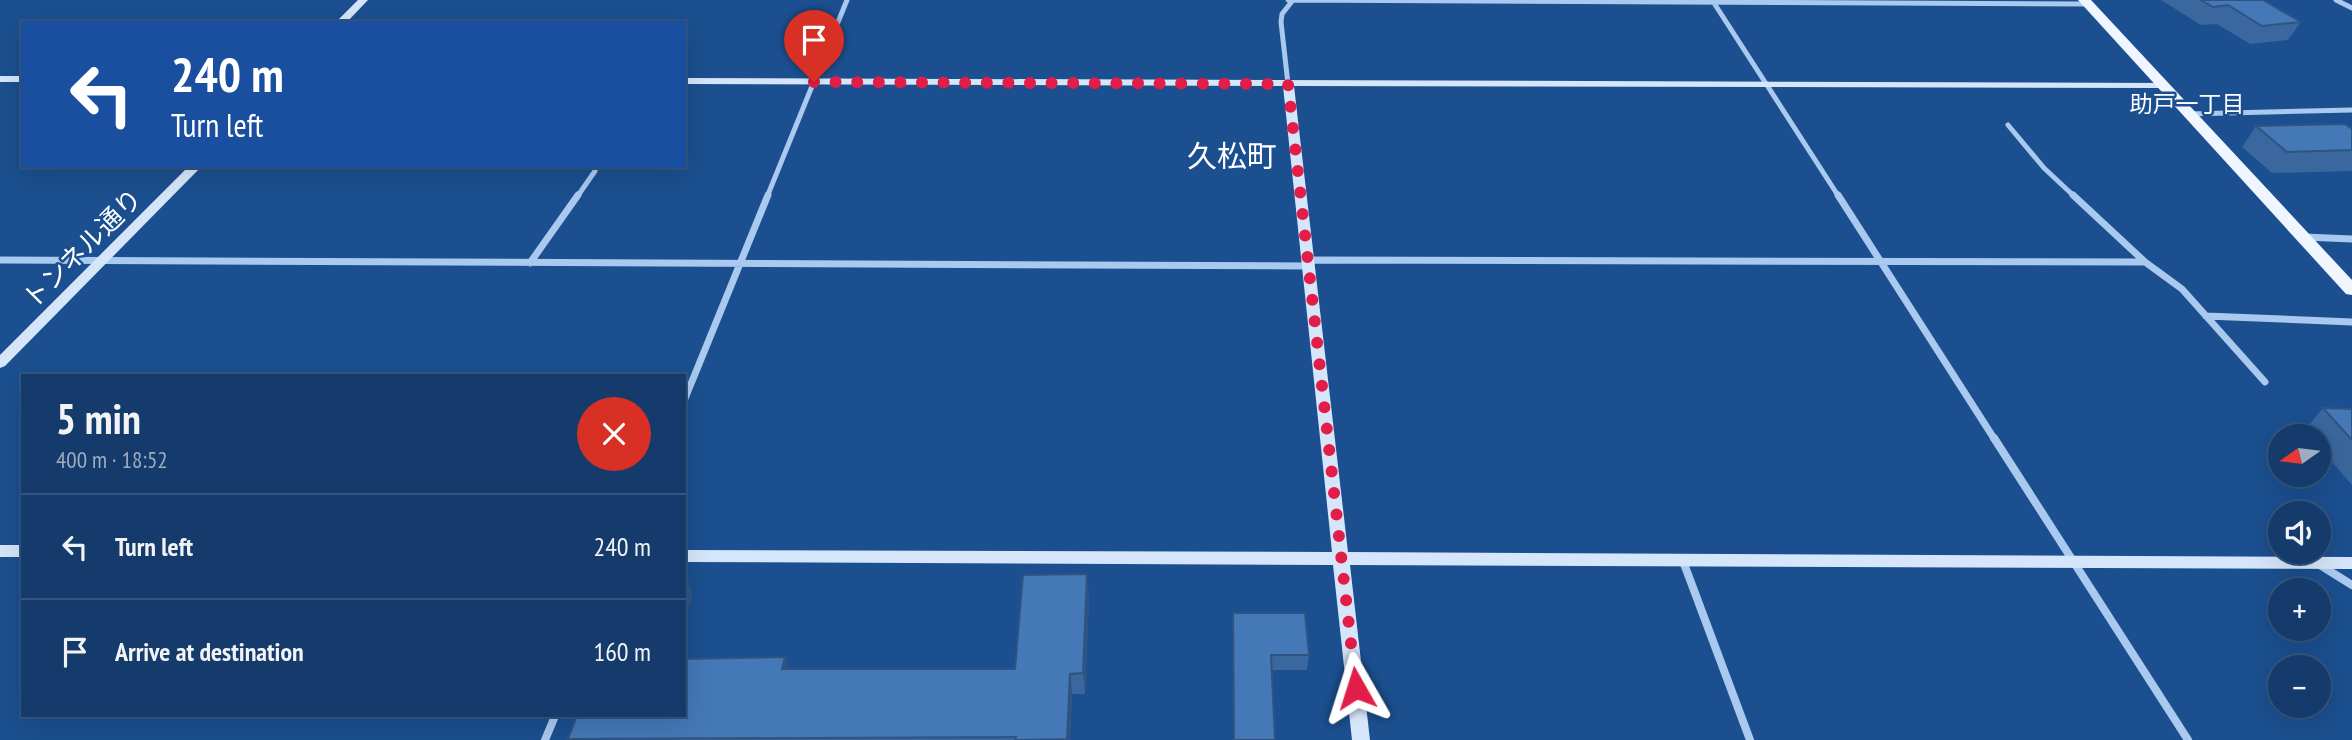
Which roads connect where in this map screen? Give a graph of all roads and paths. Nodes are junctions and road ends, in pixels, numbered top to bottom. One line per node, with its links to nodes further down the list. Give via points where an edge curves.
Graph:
1 (363, 0): 8 (street)
2 (847, 0): 12 (street)
3 (2336, 0): 7 (street)
4 (1291, 1): 6 (street); 13 (street, via 1281,22)
5 (2086, 2): 6 (street); 15 (main road)
6 (1714, 3): 14 (street)
7 (2352, 8)
8 (342, 21)
9 (0, 79): 10 (street)
10 (21, 79)
11 (686, 81): 12 (street)
12 (814, 82): 13 (street); 29 (street)
13 (1288, 84): 14 (street); 28 (street)
14 (1767, 84): 15 (street); 25 (street)
15 (2162, 85): 17 (main road)
16 (2352, 110): 17 (street)
17 (2188, 114): 21 (main road)
18 (2008, 125): 26 (street, via 2044,168)
19 (194, 168): 24 (street, トンネル通り)
20 (595, 171): 27 (street)
21 (2304, 237): 22 (street); 30 (main road)
22 (2352, 239)
23 (0, 260): 24 (street)
24 (103, 260): 27 (street); 33 (street, トンネル通り)
25 (1882, 260): 26 (street); 28 (street); 41 (street)
26 (2145, 262): 31 (street, via 2182,289)
27 (530, 263): 29 (street)
28 (1307, 263): 29 (street); 39 (street)
29 (740, 264): 35 (street)
30 (2352, 289)
31 (2206, 316): 32 (street); 34 (street)
32 (2352, 321)
33 (0, 363)
34 (2265, 382)
35 (686, 396)
36 (0, 551): 37 (street)
37 (21, 551)
38 (686, 556): 39 (street)
39 (1341, 559): 40 (street); 49 (street)
40 (1683, 561): 41 (street); 50 (street)
41 (2075, 562): 42 (street); 51 (street)
42 (2268, 562)
43 (2331, 562): 44 (street)
44 (2352, 563)
45 (2318, 564): 46 (street)
46 (2352, 585)
47 (555, 717): 48 (street)
48 (545, 740)
49 (1362, 740)
50 (1750, 740)
51 (2188, 740)

